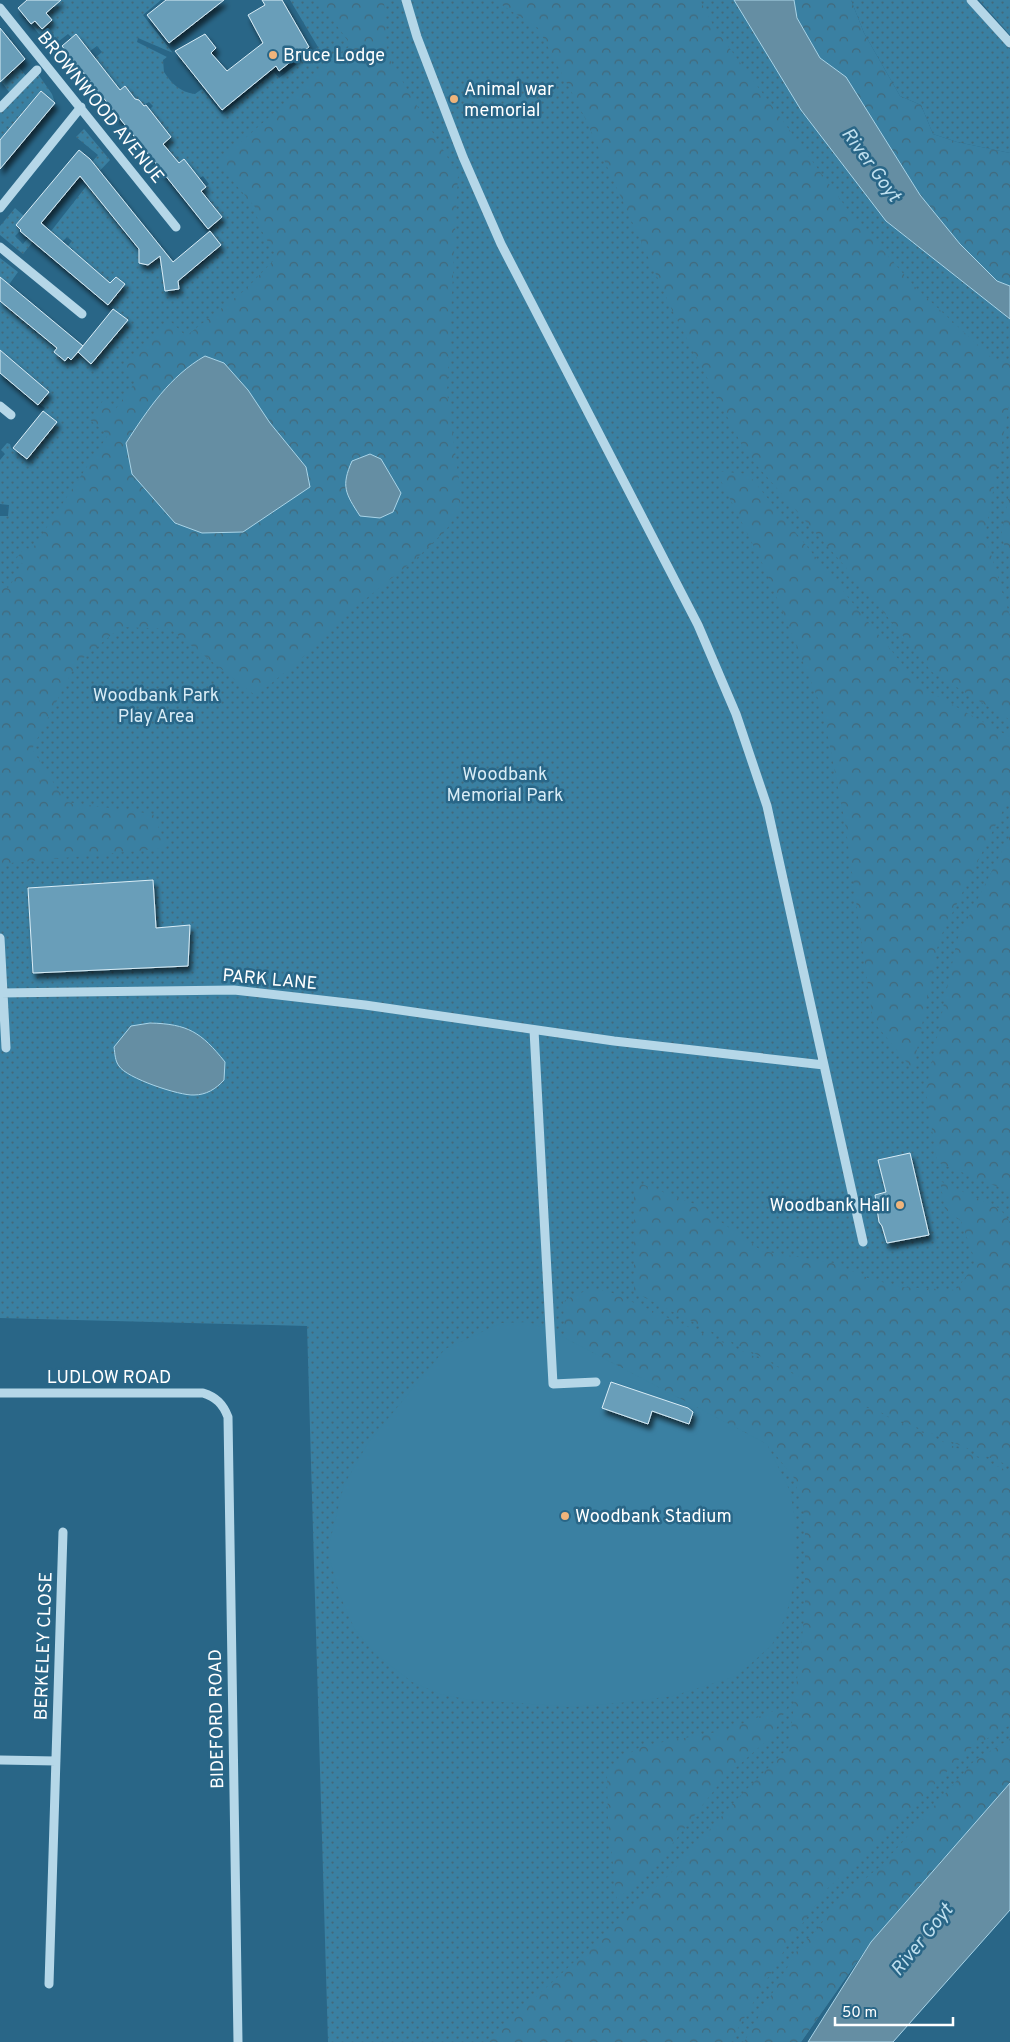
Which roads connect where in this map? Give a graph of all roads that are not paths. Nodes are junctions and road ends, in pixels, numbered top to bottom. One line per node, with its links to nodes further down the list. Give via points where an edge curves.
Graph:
1 (406, 0): 18 (street, via 463,157 501,244 698,625 736,714 767,806)
2 (971, 0): 4 (street)
3 (0, 8): 6 (street, BROWNWOOD AVENUE)
4 (1010, 43)
5 (37, 70): 7 (street)
6 (81, 107): 8 (street); 9 (street, BROWNWOOD AVENUE)
7 (0, 108)
8 (0, 208)
9 (176, 227)
10 (0, 247): 11 (street)
11 (82, 314)
12 (0, 406): 13 (street)
13 (11, 415)
14 (0, 938): 15 (street)
15 (2, 993): 16 (street, PARK LANE, via 234,990); 17 (street)
16 (534, 1030): 18 (street, PARK LANE); 20 (street, via 553,1384)
17 (6, 1048)
18 (824, 1065): 19 (street)
19 (863, 1242)
20 (596, 1382)
21 (0, 1393): 22 (street, LUDLOW ROAD, via 203,1393)
22 (217, 1399): 27 (street, BIDEFORD ROAD, via 228,1417)
23 (63, 1532): 25 (street, BERKELEY CLOSE)
24 (0, 1760): 25 (street)
25 (56, 1761): 26 (street, BERKELEY CLOSE)
26 (49, 1984)
27 (238, 2042)

